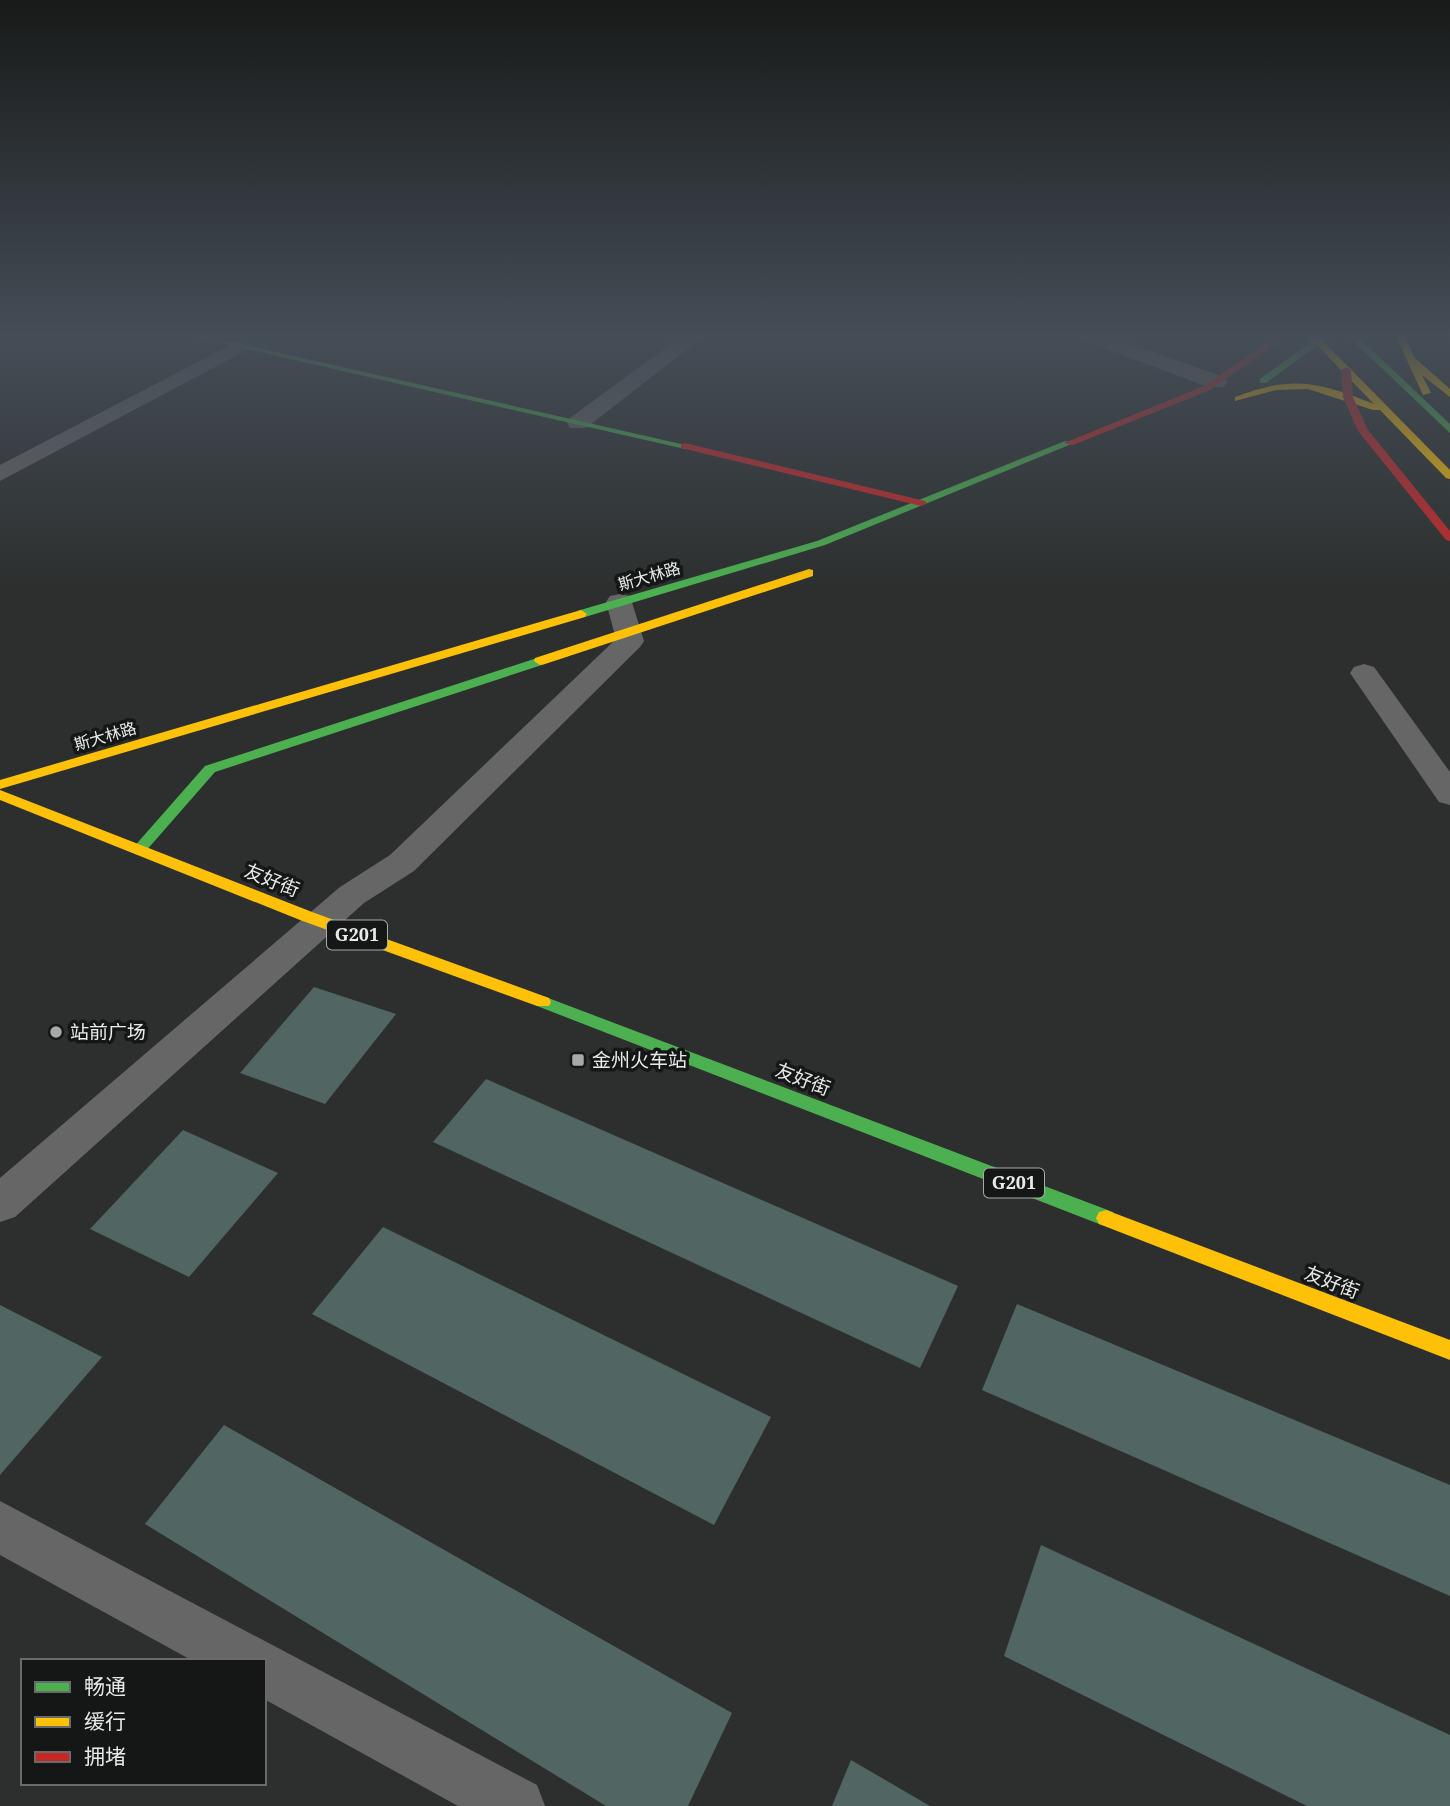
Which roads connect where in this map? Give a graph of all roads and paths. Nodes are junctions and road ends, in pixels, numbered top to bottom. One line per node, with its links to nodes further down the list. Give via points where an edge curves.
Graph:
1 (101, 420): 8 (street)
2 (566, 420): 7 (main road)
3 (582, 420): 7 (street)
4 (1123, 420): 10 (main road, 斯大林路)
5 (1358, 420): 11 (main road)
6 (1396, 420): 9 (main road)
7 (578, 423): 10 (main road)
8 (0, 474)
9 (1450, 476)
10 (921, 503): 13 (main road, 斯大林路)
11 (1450, 538)
12 (821, 569): 13 (main road, 斯大林路)
13 (624, 617): 15 (main road, 斯大林路); 18 (main road, 斯大林路, via 210,769); 19 (street, via 630,641 402,863 352,895)
14 (1364, 673): 17 (street)
15 (0, 785)
16 (0, 795): 18 (main road, G201)
17 (1450, 796)
18 (140, 849): 19 (main road, 友好街 / G201)
19 (321, 922): 20 (street); 21 (main road, 友好街 / G201, via 578,1015)
20 (7, 1187)
21 (1450, 1350)
22 (0, 1527): 23 (street)
23 (244, 1659)
24 (266, 1671): 25 (street)
25 (516, 1806)

